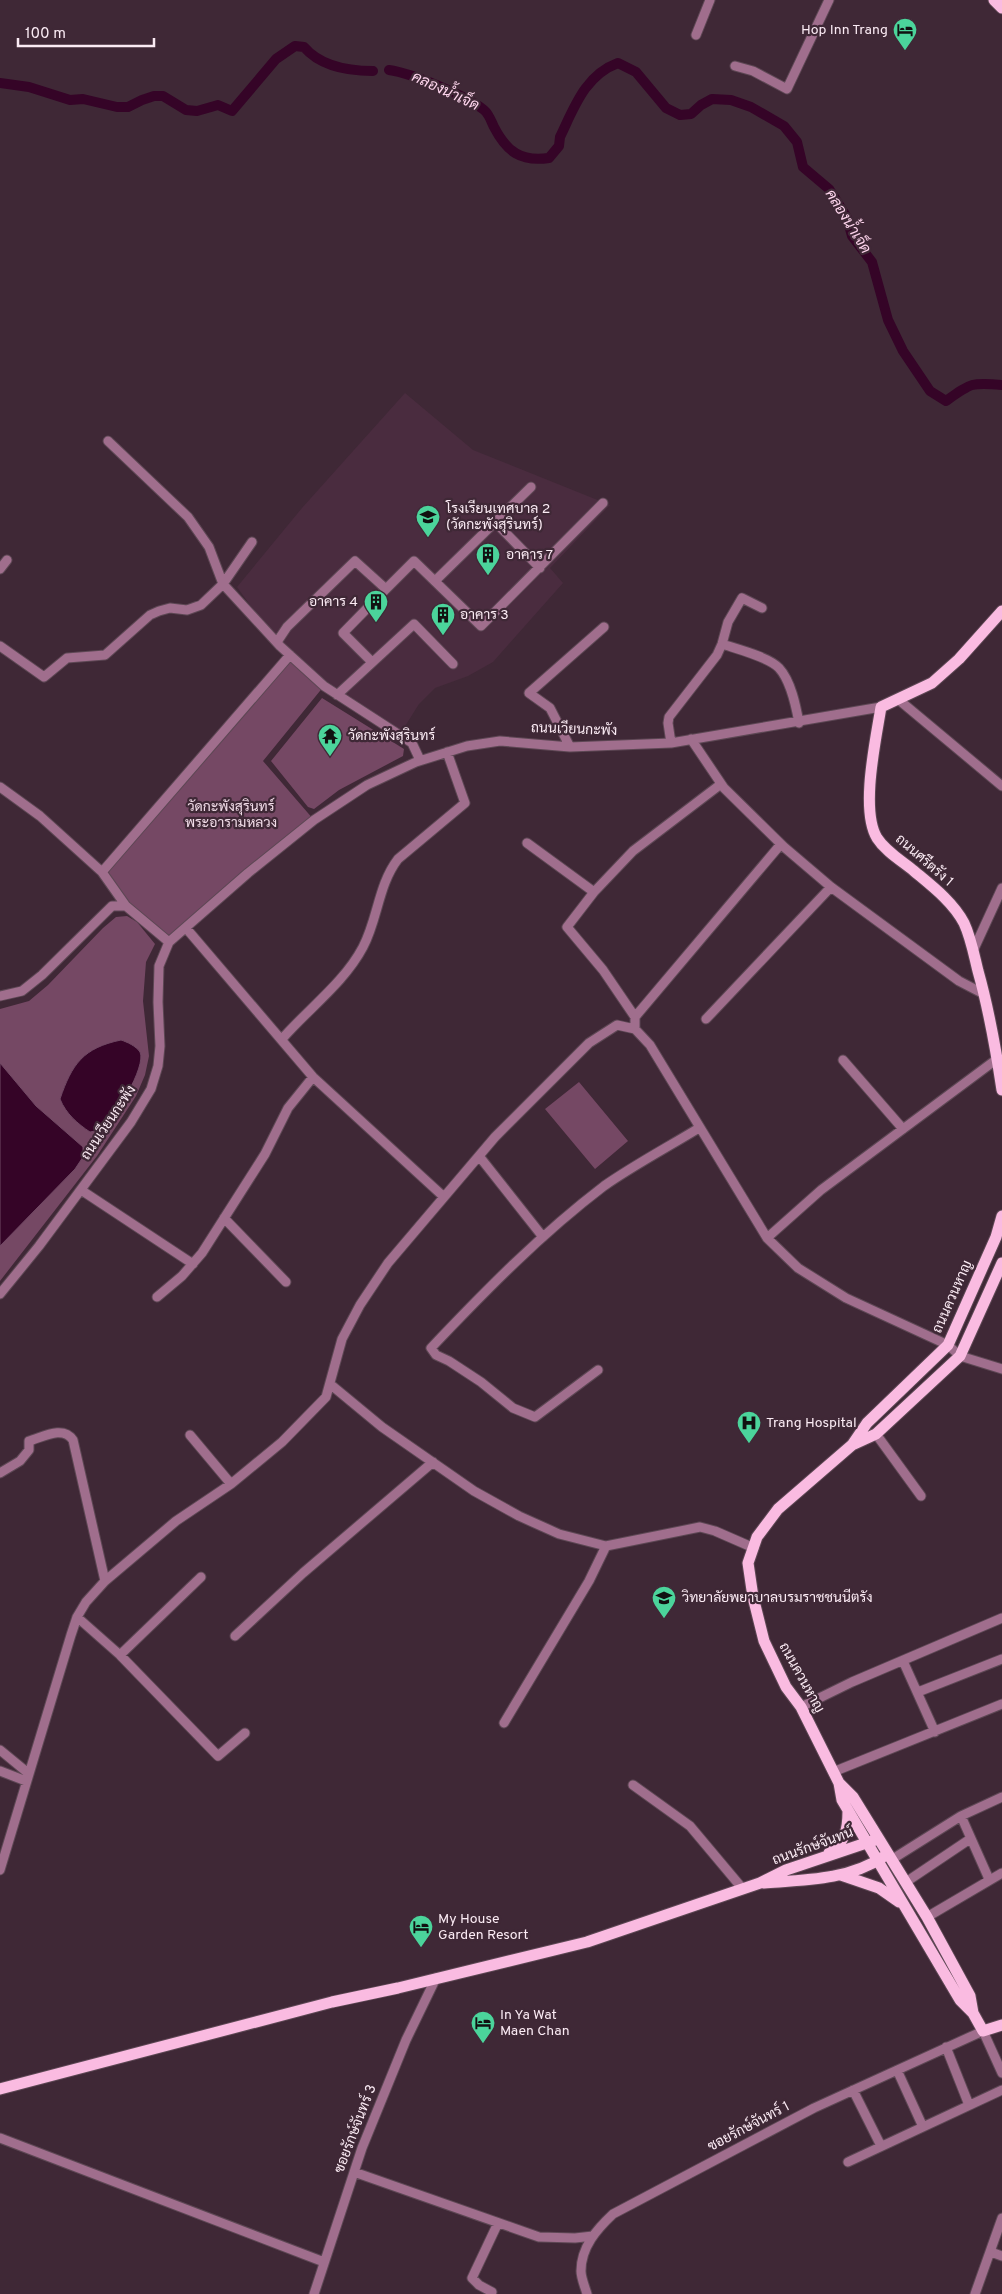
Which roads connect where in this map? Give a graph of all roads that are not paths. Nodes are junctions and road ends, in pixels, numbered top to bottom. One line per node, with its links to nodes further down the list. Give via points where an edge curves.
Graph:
1 (710, 0): 5 (street)
2 (829, 0): 6 (street, via 787,90)
3 (994, 0): 4 (main road)
4 (1002, 8)
5 (696, 35)
6 (735, 66)
7 (108, 441): 16 (street, via 188,517 209,547)
8 (531, 487): 10 (street)
9 (603, 503): 13 (street)
10 (496, 523): 13 (street); 15 (street)
11 (252, 542): 16 (street)
12 (6, 560): 14 (street)
13 (540, 568): 15 (street, via 482,626)
14 (0, 569)
15 (436, 580): 17 (street, via 414,561)
16 (223, 584): 21 (street); 23 (street, via 202,605 187,610 170,608 158,611 105,655 67,658 44,677)
17 (386, 589): 21 (street, via 355,561 287,627); 25 (street, via 343,633)
18 (762, 608): 22 (street, via 742,598 728,622)
19 (1002, 611): 28 (main road, ถนนเวียนกะพัง, via 959,660 932,683)
20 (604, 627): 33 (street, via 529,693 550,708)
21 (277, 642): 24 (street)
22 (722, 644): 30 (street, via 780,668 796,705); 32 (street, via 670,717)
23 (0, 646)
24 (290, 655): 27 (street); 41 (street)
25 (372, 662): 26 (street, via 414,624); 27 (street)
26 (453, 664)
27 (337, 695): 35 (street, via 412,743)
28 (899, 700): 29 (main road, ถนนเวียนกะพัง); 37 (street)
29 (880, 707): 30 (street, ถนนเวียนกะพัง); 48 (main road, ถนนศรีตรัง 1, via 870,795 873,828 889,851 951,904 964,923)
30 (799, 723): 31 (street, ถนนเวียนกะพัง)
31 (691, 739): 32 (street, ถนนเวียนกะพัง); 36 (street)
32 (671, 744): 33 (street, ถนนเวียนกะพัง)
33 (570, 747): 34 (street, ถนนเวียนกะพัง, via 500,741)
34 (448, 752): 35 (street, ถนนเวียนกะพัง); 54 (street, via 465,803 391,867 358,957)
35 (420, 760): 46 (street, ถนนเวียนกะพัง, via 367,785 314,820)
36 (722, 784): 40 (street); 44 (street, via 633,851)
37 (1002, 786)
38 (0, 787): 41 (street, via 40,816)
39 (527, 843): 44 (street)
40 (781, 844): 42 (street); 51 (street)
41 (102, 872): 45 (street)
42 (832, 888): 49 (street, via 959,981); 52 (street)
43 (1002, 888): 48 (street)
44 (594, 892): 51 (street, via 567,927 603,970)
45 (126, 906): 47 (street); 50 (street, via 112,906 22,991)
46 (186, 928): 47 (street, ถนนเวียนกะพัง); 54 (street)
47 (169, 942): 62 (street, ถนนเวียนกะพัง, via 159,966 160,1046 151,1089)
48 (973, 951): 49 (main road, ถนนศรีตรัง 1)
49 (984, 994): 55 (main road, ถนนศรีตรัง 1)
50 (0, 996)
51 (634, 1017): 53 (street)
52 (706, 1019)
53 (635, 1029): 59 (street, via 650,1045); 61 (street, via 617,1025 589,1043)
54 (282, 1039): 57 (street)
55 (997, 1059): 58 (main road, ถนนศรีตรัง 1); 60 (street)
56 (843, 1060): 60 (street)
57 (313, 1077): 63 (street); 65 (street, via 288,1108 265,1154)
58 (1002, 1090)
59 (699, 1128): 66 (street, via 606,1185); 67 (street)
60 (902, 1129): 67 (street, via 820,1190)
61 (479, 1156): 63 (street); 66 (street)
62 (81, 1190): 68 (street); 71 (street, ถนนเวียนกะพัง)
63 (444, 1197): 77 (street, via 388,1263 360,1305 342,1339)
64 (1002, 1216): 73 (main road, ถนนควนหาญ)
65 (224, 1218): 68 (street); 70 (street)
66 (543, 1237): 76 (street, via 496,1279 431,1348 436,1355 482,1382 513,1408 535,1417)
67 (767, 1238): 73 (street, via 798,1268 846,1298)
68 (193, 1264): 72 (street)
69 (1001, 1270): 74 (main road, ถนนควนหาญ)
70 (286, 1282)
71 (0, 1294)
72 (156, 1297)
73 (948, 1345): 74 (street); 80 (main road, ถนนควนหาญ, via 867,1423)
74 (960, 1356): 75 (street); 78 (main road, ถนนควนหาญ)
75 (1002, 1368)
76 (598, 1370)
77 (330, 1384): 81 (street); 83 (street, via 326,1397 282,1442)
78 (876, 1434): 80 (main road, ถนนควนหาญ); 84 (street)
79 (190, 1435): 83 (street)
80 (852, 1445): 86 (main road, ถนนควนหาญ, via 778,1509)
81 (433, 1462): 85 (street, via 474,1491 519,1516 559,1534); 91 (street)
82 (0, 1473): 88 (street, via 20,1461 30,1450 29,1441 63,1431 69,1434)
83 (232, 1484): 88 (street, via 176,1521)
84 (921, 1496)
85 (606, 1546): 86 (street, via 700,1527); 98 (street, via 589,1581)
86 (754, 1548): 97 (main road, ถนนควนหาญ, via 748,1563 752,1597 764,1641 786,1687)
87 (201, 1577): 92 (street)
88 (105, 1581): 89 (street)
89 (77, 1617): 92 (street); 104 (street)
90 (1002, 1618): 94 (street)
91 (235, 1636)
92 (120, 1655): 100 (street, via 218,1756)
93 (1002, 1659): 95 (street)
94 (902, 1661): 95 (street); 97 (street)
95 (918, 1692): 99 (street)
96 (1002, 1704): 99 (street)
97 (801, 1707): 103 (main road, ถนนควนหาญ)
98 (504, 1723)
99 (935, 1732): 103 (street)
100 (245, 1733)
101 (0, 1750): 104 (street)
102 (0, 1772): 104 (street)
103 (833, 1772): 105 (main road, ถนนควนหาญ)
104 (27, 1777): 114 (street)
105 (839, 1783): 108 (main road, ถนนควนหาญ); 111 (main road, ถนนควนหาญ, via 853,1797)
106 (633, 1785): 120 (street, via 690,1826)
107 (1002, 1797): 109 (street)
108 (848, 1811): 111 (main road, ถนนควนหาญ); 112 (main road, via 846,1835)
109 (961, 1816): 110 (street); 113 (street)
110 (970, 1840): 117 (street); 118 (street)
111 (872, 1841): 112 (main road, ถนนรักษ์จันทน์); 113 (main road, ถนนควนหาญ)
112 (828, 1854): 119 (main road, ถนนรักษ์จันทน์)
113 (885, 1858): 116 (main road, ถนนรักษ์จันทน์); 118 (main road); 121 (main road)
114 (0, 1870)
115 (1002, 1873): 117 (street)
116 (842, 1875): 119 (main road, ถนนรักษ์จันทน์); 121 (main road, via 880,1888)
117 (989, 1879): 122 (street)
118 (906, 1882): 122 (main road)
119 (760, 1883): 120 (main road)
120 (742, 1888): 123 (main road, via 587,1942)
121 (911, 1914): 124 (main road, via 960,2000)
122 (927, 1917): 124 (main road, via 970,1996)
123 (436, 1978): 130 (main road, via 178,2041); 138 (street, ซอยรักษ์จันทร์ 3, via 406,2040)
124 (973, 2013): 126 (main road)
125 (1002, 2024): 126 (main road)
126 (983, 2031): 127 (street, ซอยรักษ์จันทร์ 1); 129 (street)
127 (946, 2047): 128 (street, ซอยรักษ์จันทร์ 1); 133 (street)
128 (897, 2070): 131 (street, ซอยรักษ์จันทร์ 1); 134 (street)
129 (1002, 2073)
130 (0, 2089)
131 (853, 2090): 136 (street); 141 (street, ซอยรักษ์จันทร์ 1, via 613,2214)
132 (1002, 2090): 133 (street)
133 (969, 2105): 134 (street)
134 (923, 2127): 136 (street)
135 (0, 2138): 144 (street)
136 (881, 2146): 137 (street)
137 (848, 2162)
138 (354, 2172): 140 (street); 144 (street, ซอยรักษ์จันทร์ 3)
139 (1002, 2218): 142 (street)
140 (498, 2223): 141 (street, via 539,2237); 145 (street, via 472,2278)
141 (593, 2236): 147 (street, ซอยรักษ์จันทร์ 1, via 581,2271)
142 (991, 2252): 143 (street); 148 (street)
143 (1002, 2256)
144 (324, 2262): 146 (street, ซอยรักษ์จันทร์ 3)
145 (492, 2292)
146 (314, 2294)
147 (587, 2294)
148 (975, 2294)

